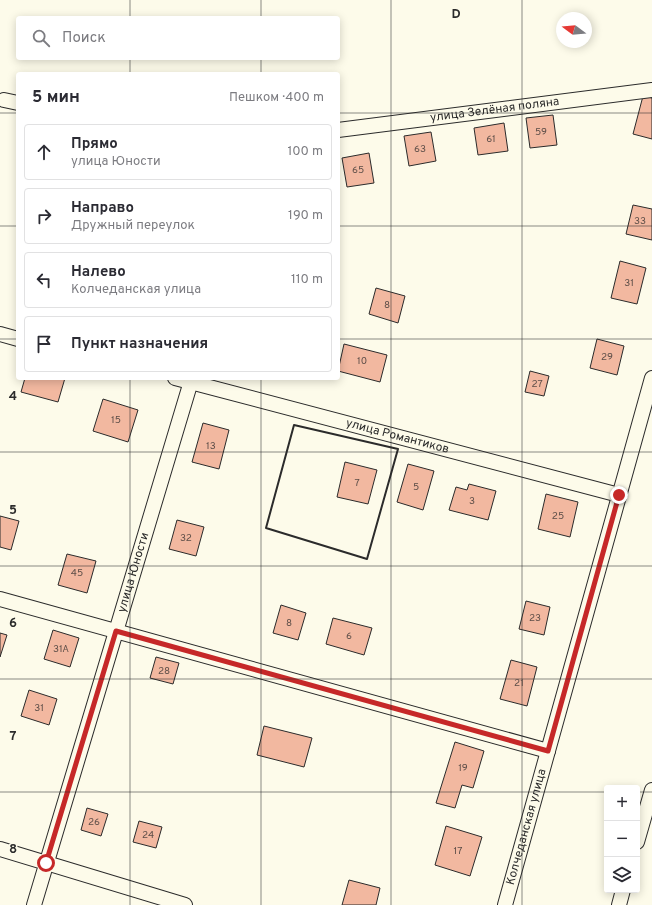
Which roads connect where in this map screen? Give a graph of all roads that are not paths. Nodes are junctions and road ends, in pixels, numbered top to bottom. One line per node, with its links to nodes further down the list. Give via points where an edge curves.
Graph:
1 (652, 90): 4 (street, улица Зелёная поляна)
2 (4, 100): 3 (street)
3 (16, 103)
4 (340, 130)
5 (0, 334): 6 (street)
6 (16, 338)
7 (652, 378): 9 (street, Колчеданская улица)
8 (191, 380): 9 (street, улица Романтиков); 11 (street, улица Юности)
9 (619, 495): 12 (street, Колчеданская улица)
10 (0, 599): 11 (street)
11 (116, 631): 12 (street); 16 (street, улица Юности)
12 (548, 751): 20 (street, Колчеданская улица)
13 (652, 790): 14 (street)
14 (640, 832)
15 (0, 849): 16 (street)
16 (46, 863): 18 (street, улица Юности); 19 (street)
17 (622, 893): 21 (street)
18 (34, 905)
19 (185, 905)
20 (505, 905)
21 (619, 905)

